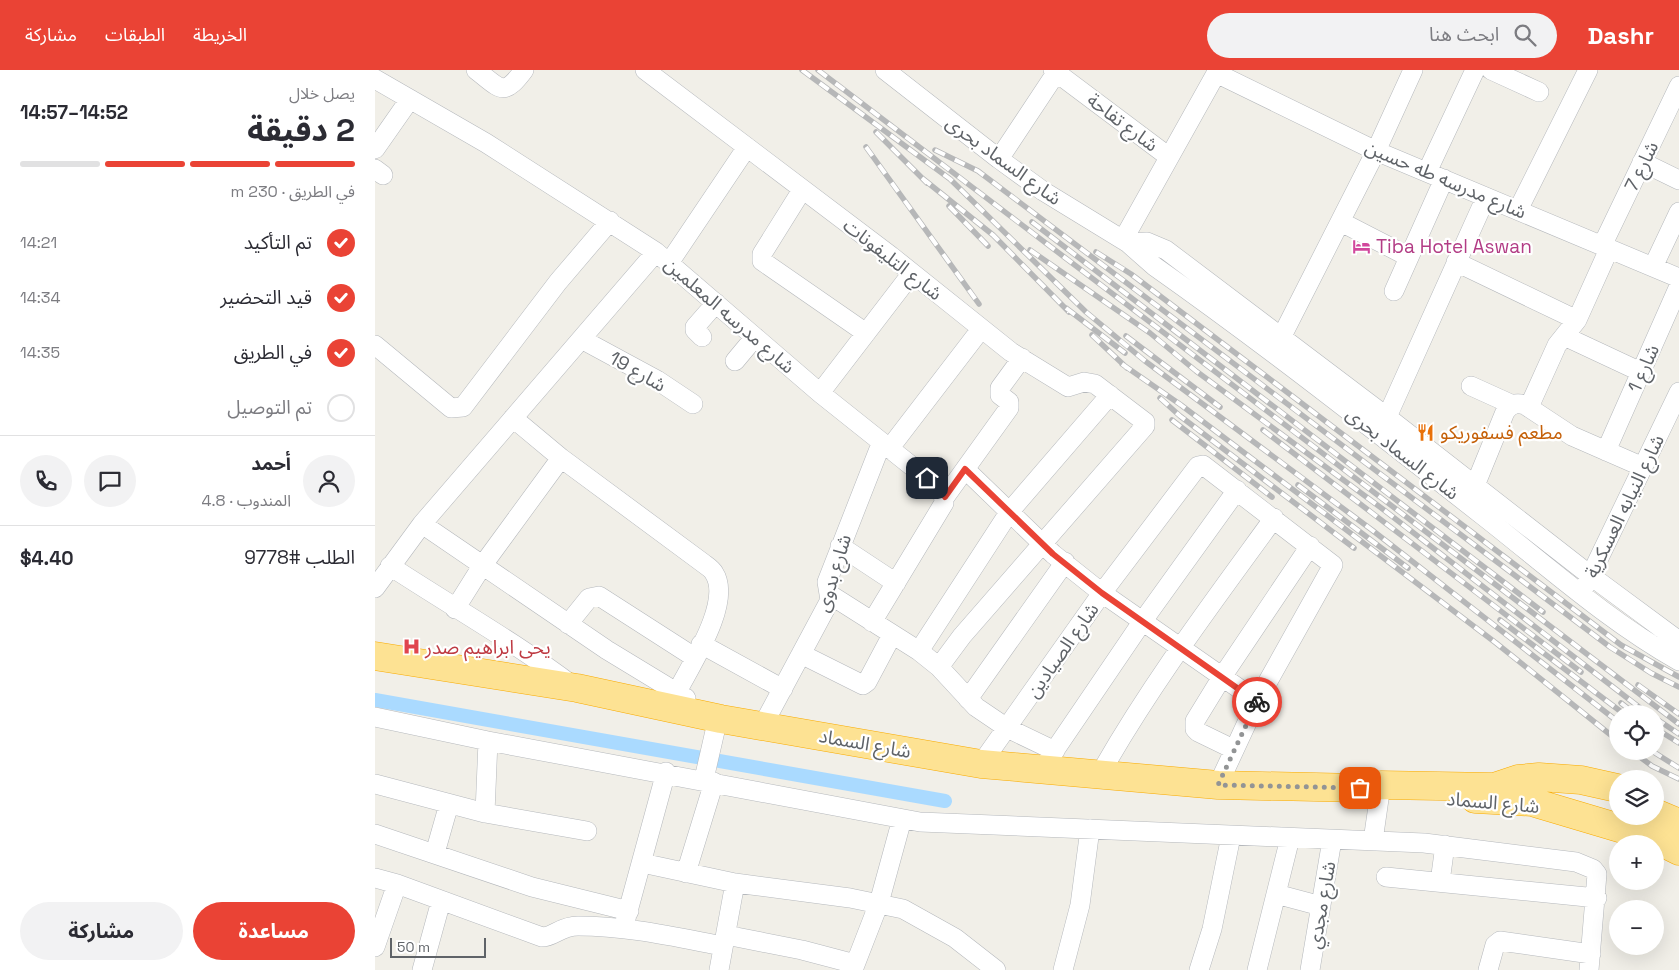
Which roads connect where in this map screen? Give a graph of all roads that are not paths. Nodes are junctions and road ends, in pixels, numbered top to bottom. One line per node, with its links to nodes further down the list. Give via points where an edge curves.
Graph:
1 (476, 70): 2 (street, via 506,88 512,86)
2 (524, 70)
3 (645, 70): 15 (street, شارع التليفونات)
4 (886, 70): 19 (street, شارع السماد بحرى)
5 (1413, 70): 17 (street)
6 (1475, 70): 21 (street)
7 (1491, 70): 13 (street)
8 (1588, 70): 25 (street)
9 (1056, 71): 18 (street, شارع تفاحة); 19 (street)
10 (1217, 72): 17 (street, شارع مدرسه طه حسين); 18 (street)
11 (375, 79): 14 (street, شارع مدرسه المعلمين)
12 (1679, 86): 20 (street, شارع 7)
13 (1539, 92)
14 (410, 99): 16 (street); 27 (street, شارع مدرسه المعلمين, via 486,142)
15 (747, 147): 23 (street, شارع التليفونات); 32 (street)
16 (375, 149)
17 (1377, 151): 21 (street, شارع مدرسه طه حسين); 28 (street)
18 (1169, 157): 29 (street)
19 (999, 159): 29 (street, شارع السماد بحرى, via 1043,191)
20 (1642, 162): 22 (street); 30 (street, شارع 7)
21 (1436, 176): 24 (street, شارع مدرسه طه حسين); 31 (street)
22 (1679, 180)
23 (802, 190): 35 (street, شارع التليفونات); 42 (street, via 762,254 762,262)
24 (1486, 197): 25 (street, شارع مدرسه طه حسين); 33 (street)
25 (1518, 210): 30 (street, شارع مدرسه طه حسين)
26 (1679, 212): 34 (street)
27 (610, 221): 32 (street, شارع مدرسه المعلمين); 48 (street, via 558,282 463,407 451,408)
28 (1341, 222): 31 (street); 43 (street)
29 (1126, 242): 43 (street, شارع السماد بحرى, via 1147,242 1166,250); 60 (street, شارع السماد بحرى)
30 (1606, 247): 34 (street, شارع مدرسه طه حسين); 40 (street, شارع 7)
31 (1409, 257): 38 (street)
32 (662, 258): 39 (street, شارع مدرسه المعلمين); 46 (street)
33 (1456, 262): 40 (street); 58 (street)
34 (1653, 267): 36 (street, شارع مدرسه طه حسين)
35 (912, 273): 41 (street, شارع التليفونات); 42 (street)
36 (1679, 278)
37 (1679, 286): 51 (street, شارع 1)
38 (1394, 291)
39 (716, 303): 45 (street, via 695,327); 47 (street, شارع مدرسه المعلمين)
40 (1577, 320): 44 (street, شارع 7)
41 (981, 329): 49 (street, شارع التليفونات); 61 (street, شارع بدوى)
42 (866, 333): 54 (street)
43 (1282, 336): 58 (street, شارع السماد بحرى)
44 (1564, 336): 51 (street); 57 (street, شارع 7)
45 (702, 337)
46 (583, 340): 56 (street, شارع 19, via 657,380); 59 (street)
47 (759, 341): 50 (street); 54 (street, شارع مدرسه المعلمين)
48 (375, 345)
49 (1022, 358): 55 (street, شارع التليفونات, via 1068,387 1091,383); 65 (street, via 1000,388 1000,395 1009,402 1009,408)
50 (743, 360)
51 (1641, 372): 62 (street, شارع 1)
52 (1471, 386): 57 (street)
53 (1679, 392): 64 (street, شارع النيابه العسكرية)
54 (820, 393): 61 (street, شارع مدرسه المعلمين)
55 (1110, 395): 69 (street); 72 (street, شارع التليفونات, via 1144,421 1145,426)
56 (693, 404)
57 (1521, 406): 62 (street, via 1572,436); 67 (street, شارع 7, via 1505,412)
58 (1387, 417): 60 (street); 67 (street, شارع السماد بحرى)
59 (513, 418): 63 (street); 71 (street)
60 (1379, 434): 67 (street, شارع السماد بحرى)
61 (885, 446): 68 (street, شارع مدرسه المعلمين, via 940,488); 73 (street, شارع بدوى)
62 (1607, 451): 64 (street)
63 (561, 458): 77 (street); 91 (street, via 715,574 719,599 715,616)
64 (1643, 467): 78 (street, شارع النيابه العسكرية)
65 (965, 469): 68 (street); 69 (street)
66 (1237, 490): 70 (street); 81 (street, شارع الصيادين, via 1203,465 1198,466); 86 (street)
67 (1471, 495): 78 (street, شارع السماد بحرى); 82 (street, شارع السماد بحرى)
68 (945, 497): 79 (street)
69 (1010, 511): 72 (street); 92 (street)
70 (1274, 518): 74 (street); 90 (street)
71 (421, 524): 76 (street); 77 (street)
72 (1042, 543): 75 (street); 96 (street, via 961,636)
73 (840, 546): 79 (street); 83 (street, شارع بدوى, via 827,582)
74 (1310, 546): 97 (street); 102 (street, via 1332,563 1333,568)
75 (1065, 562): 81 (street); 101 (street)
76 (391, 566): 80 (street); 84 (street)
77 (482, 566): 84 (street); 87 (street)
78 (1591, 576): 82 (street, شارع النيابه العسكرية); 89 (street, شارع السماد بحرى)
79 (896, 583): 85 (street)
80 (375, 588)
81 (1102, 593): 86 (street); 106 (street, شارع الصيادين)
82 (1581, 593): 95 (street, شارع السماد بحرى)
83 (829, 594): 85 (street); 93 (street, شارع بدوى, via 830,600)
84 (455, 609): 98 (street)
85 (873, 622): 88 (street)
86 (1142, 622): 90 (street); 109 (street)
87 (568, 624): 91 (street, via 589,598 599,596); 100 (street)
88 (892, 634): 92 (street); 93 (street, via 863,685)
89 (1679, 641)
90 (1180, 648): 97 (street); 112 (street)
91 (698, 651): 99 (street); 100 (street)
92 (919, 651): 96 (street)
93 (801, 654): 99 (street, شارع بدوى)
94 (375, 656): 98 (highway, شارع السماد)
95 (1679, 661)
96 (939, 667): 101 (street)
97 (1222, 677): 102 (street); 108 (street, via 1195,721 1195,729)
98 (577, 688): 104 (highway, شارع السماد)
99 (783, 689): 105 (street, شارع بدوى)
100 (677, 692): 104 (street)
101 (968, 699): 106 (street)
102 (1257, 701): 108 (street)
103 (375, 716): 107 (street)
104 (718, 724): 105 (highway, شارع السماد); 113 (street)
105 (763, 726): 110 (highway, شارع السماد)
106 (1007, 728): 109 (street); 110 (street, شارع الصيادين)
107 (488, 741): 111 (street); 125 (street)
108 (1233, 749): 115 (street)
109 (1049, 760): 110 (highway, شارع السماد); 112 (highway, شارع السماد)
110 (981, 764)
111 (666, 772): 113 (street); 141 (street)
112 (1100, 774): 115 (highway, شارع السماد)
113 (708, 777): 127 (street); 142 (street)
114 (375, 784): 122 (street)
115 (1218, 785): 118 (highway, شارع السماد)
116 (1494, 787): 117 (highway, شارع السماد, via 1518,779 1557,777); 118 (highway, شارع السماد); 119 (highway, via 1549,790)
117 (1609, 787)
118 (1374, 790): 120 (highway, شارع السماد); 137 (street)
119 (1609, 800)
120 (1532, 802): 124 (highway); 139 (highway, شارع السماد, via 1653,838)
121 (1664, 803): 123 (highway)
122 (449, 804): 125 (street); 140 (street)
123 (1679, 809)
124 (1609, 812)
125 (485, 813): 131 (street)
126 (1664, 817): 128 (highway)
127 (901, 819): 130 (street); 151 (street)
128 (1679, 823)
129 (1651, 825): 134 (highway)
130 (1091, 829): 133 (street); 161 (street, via 1080,905)
131 (587, 831)
132 (375, 834): 140 (street)
133 (1231, 836): 135 (street); 162 (street, via 1212,929)
134 (1679, 836)
135 (1290, 838): 136 (street); 148 (street)
136 (1332, 840): 137 (street); 152 (street, شارع مجدي)
137 (1373, 841): 138 (street)
138 (1445, 845): 145 (street); 149 (street, via 1582,864 1597,874)
139 (1679, 851)
140 (435, 853): 153 (street)
141 (643, 863): 142 (street); 153 (street)
142 (686, 873): 146 (street)
143 (1386, 877): 145 (street)
144 (375, 878): 147 (street)
145 (1440, 882): 149 (street)
146 (735, 883): 151 (street); 154 (street)
147 (397, 884): 150 (street); 155 (street)
148 (1276, 894): 152 (street); 163 (street)
149 (1597, 898): 156 (street)
150 (441, 901): 153 (street, via 542,937 564,927); 158 (street)
151 (879, 902): 157 (street); 160 (street, via 903,909 955,938)
152 (1321, 906): 164 (street, شارع مجدي)
153 (626, 919): 154 (street)
154 (724, 940): 157 (street, via 803,950); 159 (street)
155 (375, 947)
156 (1590, 962): 165 (street, via 1500,941 1495,945)
157 (854, 967)
158 (422, 970)
159 (719, 970)
160 (996, 970)
161 (1063, 970)
162 (1199, 970)
163 (1257, 970)
164 (1310, 970)
165 (1488, 970)

